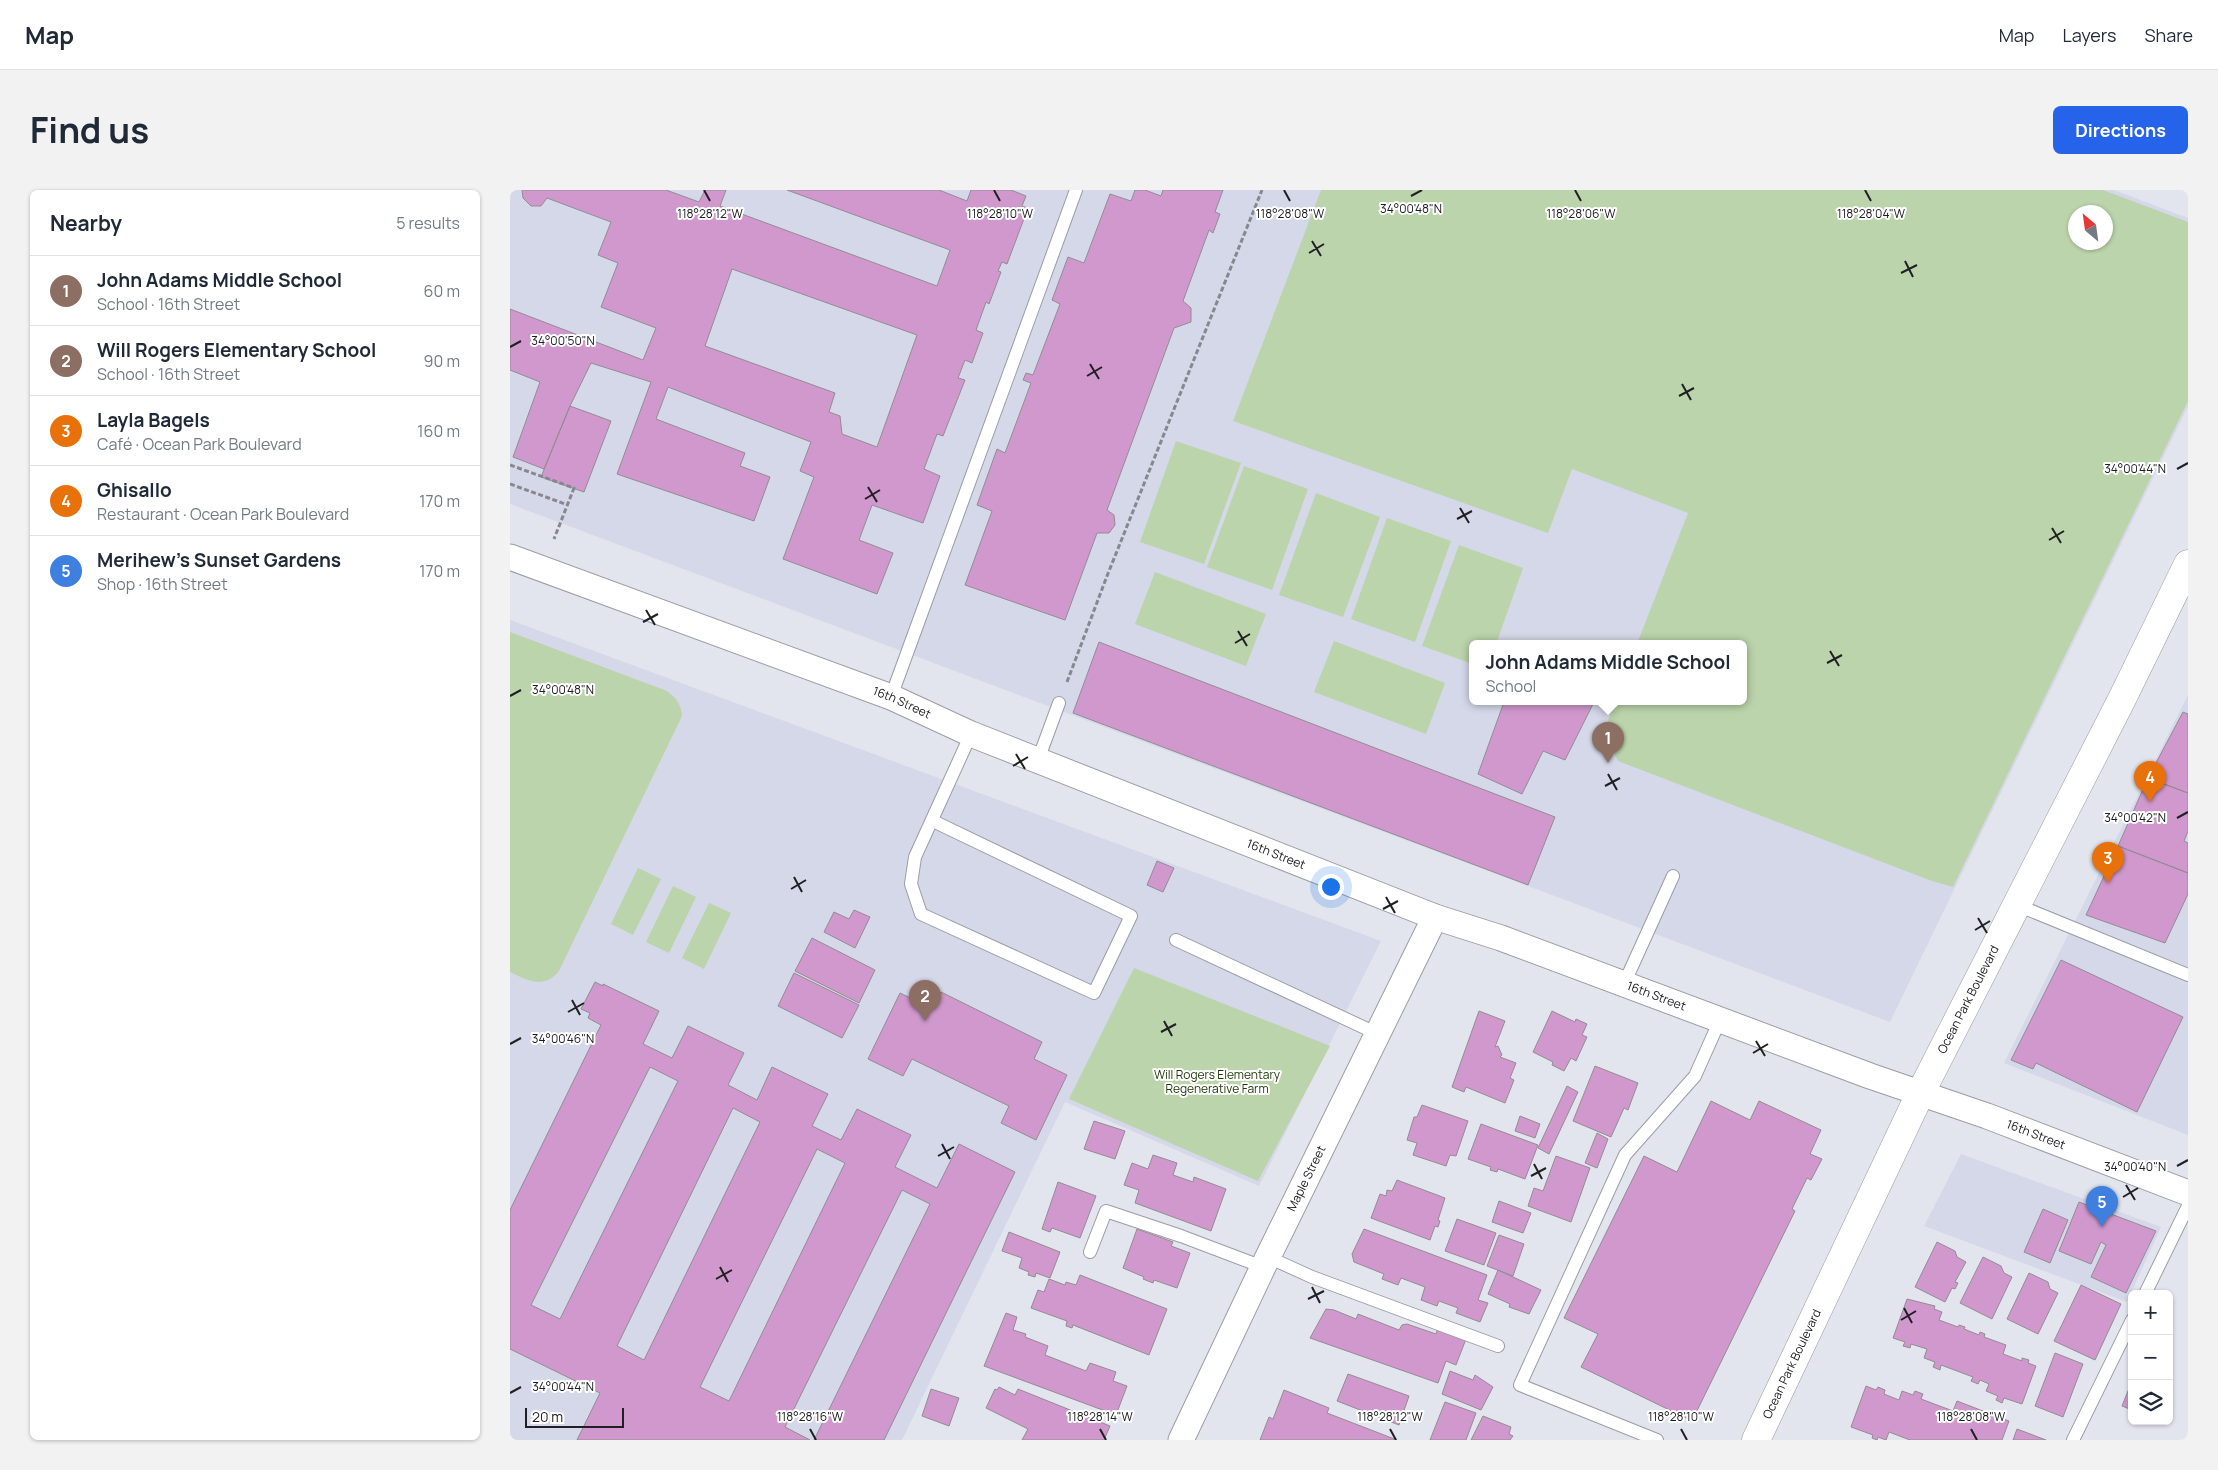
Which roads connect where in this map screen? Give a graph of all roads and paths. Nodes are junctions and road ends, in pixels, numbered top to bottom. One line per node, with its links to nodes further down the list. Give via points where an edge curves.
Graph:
1 (1076, 190): 9 (lane)
2 (1262, 190): 10 (path)
3 (510, 465): 5 (path, via 574,488)
4 (510, 484): 5 (path)
5 (568, 504): 6 (path)
6 (554, 539)
7 (510, 557): 9 (street, 16th Street)
8 (2188, 564): 15 (street, Ocean Park Boulevard)
9 (890, 697): 11 (street, 16th Street)
10 (1059, 703): 12 (lane)
11 (971, 734): 12 (street, 16th Street); 13 (lane)
12 (1038, 760): 16 (street, 16th Street)
13 (933, 821): 13 (lane, via 915,858 912,884 921,914 1094,993 1131,916)
14 (1673, 876): 19 (lane)
15 (2017, 905): 18 (lane); 22 (street, Ocean Park Boulevard)
16 (1435, 917): 19 (street, 16th Street); 21 (street, Maple Street)
17 (1176, 940): 21 (lane)
18 (2188, 976)
19 (1624, 984): 20 (street, 16th Street)
20 (1720, 1020): 22 (street, 16th Street); 31 (lane, via 1695,1076 1625,1156 1520,1385)
21 (1378, 1034): 26 (street, Maple Street)
22 (1920, 1094): 23 (street, 16th Street, via 1987,1116); 32 (street, Ocean Park Boulevard)
23 (2188, 1193)
24 (2188, 1206): 27 (lane)
25 (1090, 1252): 26 (lane, via 1106,1211)
26 (1266, 1262): 29 (lane); 30 (street, Maple Street)
27 (2147, 1290)
28 (2128, 1328): 33 (lane)
29 (1498, 1346)
30 (1181, 1440)
31 (1658, 1440)
32 (1756, 1440)
33 (2073, 1440)

